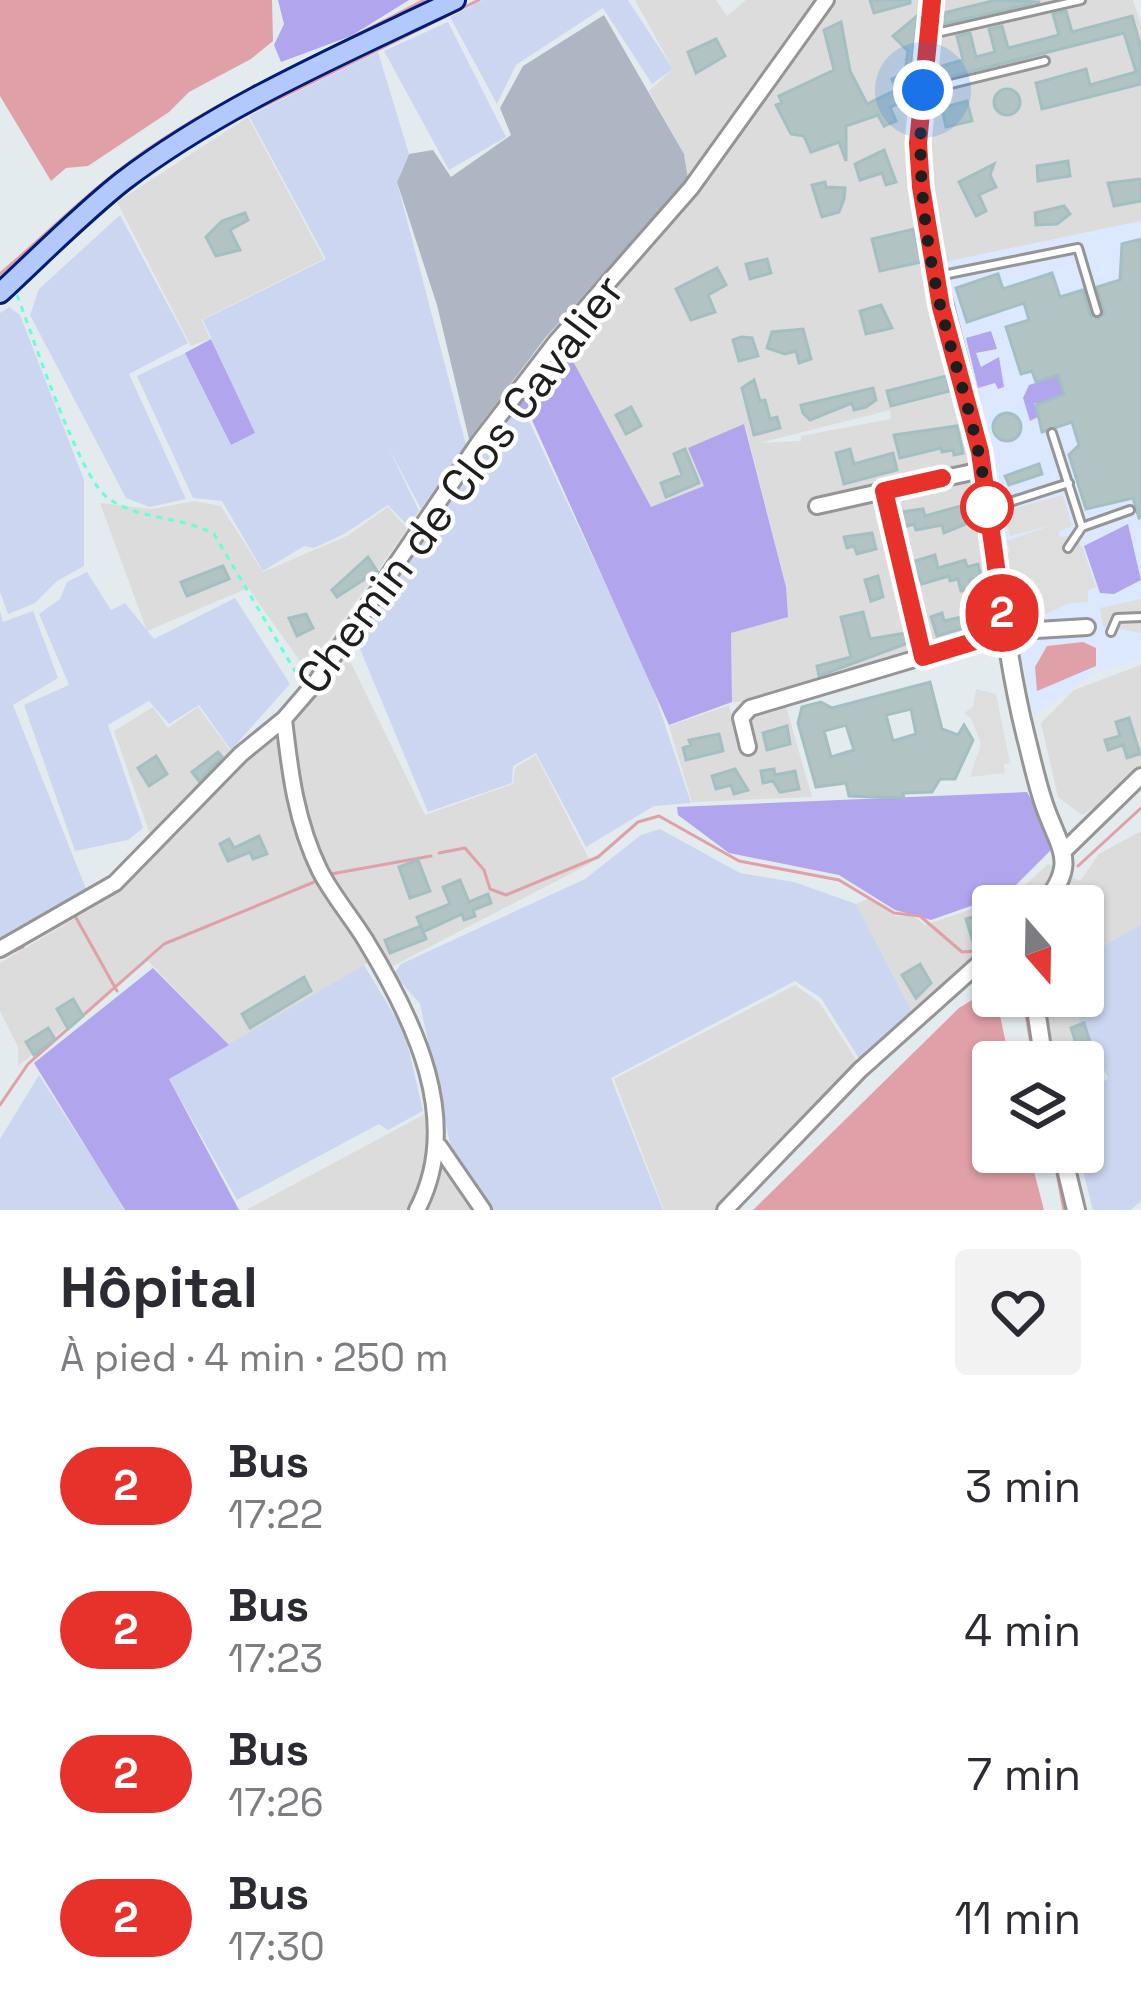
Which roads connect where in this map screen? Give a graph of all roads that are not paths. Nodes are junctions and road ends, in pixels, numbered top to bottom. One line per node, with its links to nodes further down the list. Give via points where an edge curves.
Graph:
1 (455, 0): 9 (main road, via 158,156)
2 (826, 0): 25 (street, Chemin de Clos Cavalier, via 691,188 493,424)
3 (932, 0): 5 (street)
4 (1081, 0): 5 (lane)
5 (928, 34): 7 (street)
6 (1045, 61): 7 (lane)
7 (923, 90): 8 (street, via 919,166)
8 (934, 276): 10 (lane, via 1078,248); 12 (street)
9 (6, 288)
10 (1097, 312)
11 (1052, 433): 13 (lane)
12 (982, 470): 14 (street); 22 (street)
13 (1069, 483): 15 (lane); 18 (lane)
14 (884, 491): 16 (street); 24 (street)
15 (1010, 502)
16 (817, 506)
17 (1130, 510): 18 (lane)
18 (1082, 527): 19 (lane)
19 (1068, 548)
20 (1141, 617): 23 (lane, via 1117,618)
21 (1088, 627): 22 (street)
22 (1005, 632): 24 (street); 28 (street, via 1045,808)
23 (1111, 632)
24 (923, 657): 26 (street, via 750,708 741,718)
25 (284, 719): 30 (street, via 115,883); 32 (street, Chemin de Clos Cavalier, via 298,812 320,870 412,1024)
26 (748, 747)
27 (1141, 776): 28 (street)
28 (1064, 851): 29 (street)
29 (1056, 885)
30 (0, 949)
31 (972, 970): 36 (street, via 860,1070)
32 (439, 1146): 34 (street); 35 (street)
33 (1067, 1173): 37 (street)
34 (417, 1210)
35 (483, 1210)
36 (725, 1210)
37 (1076, 1210)

